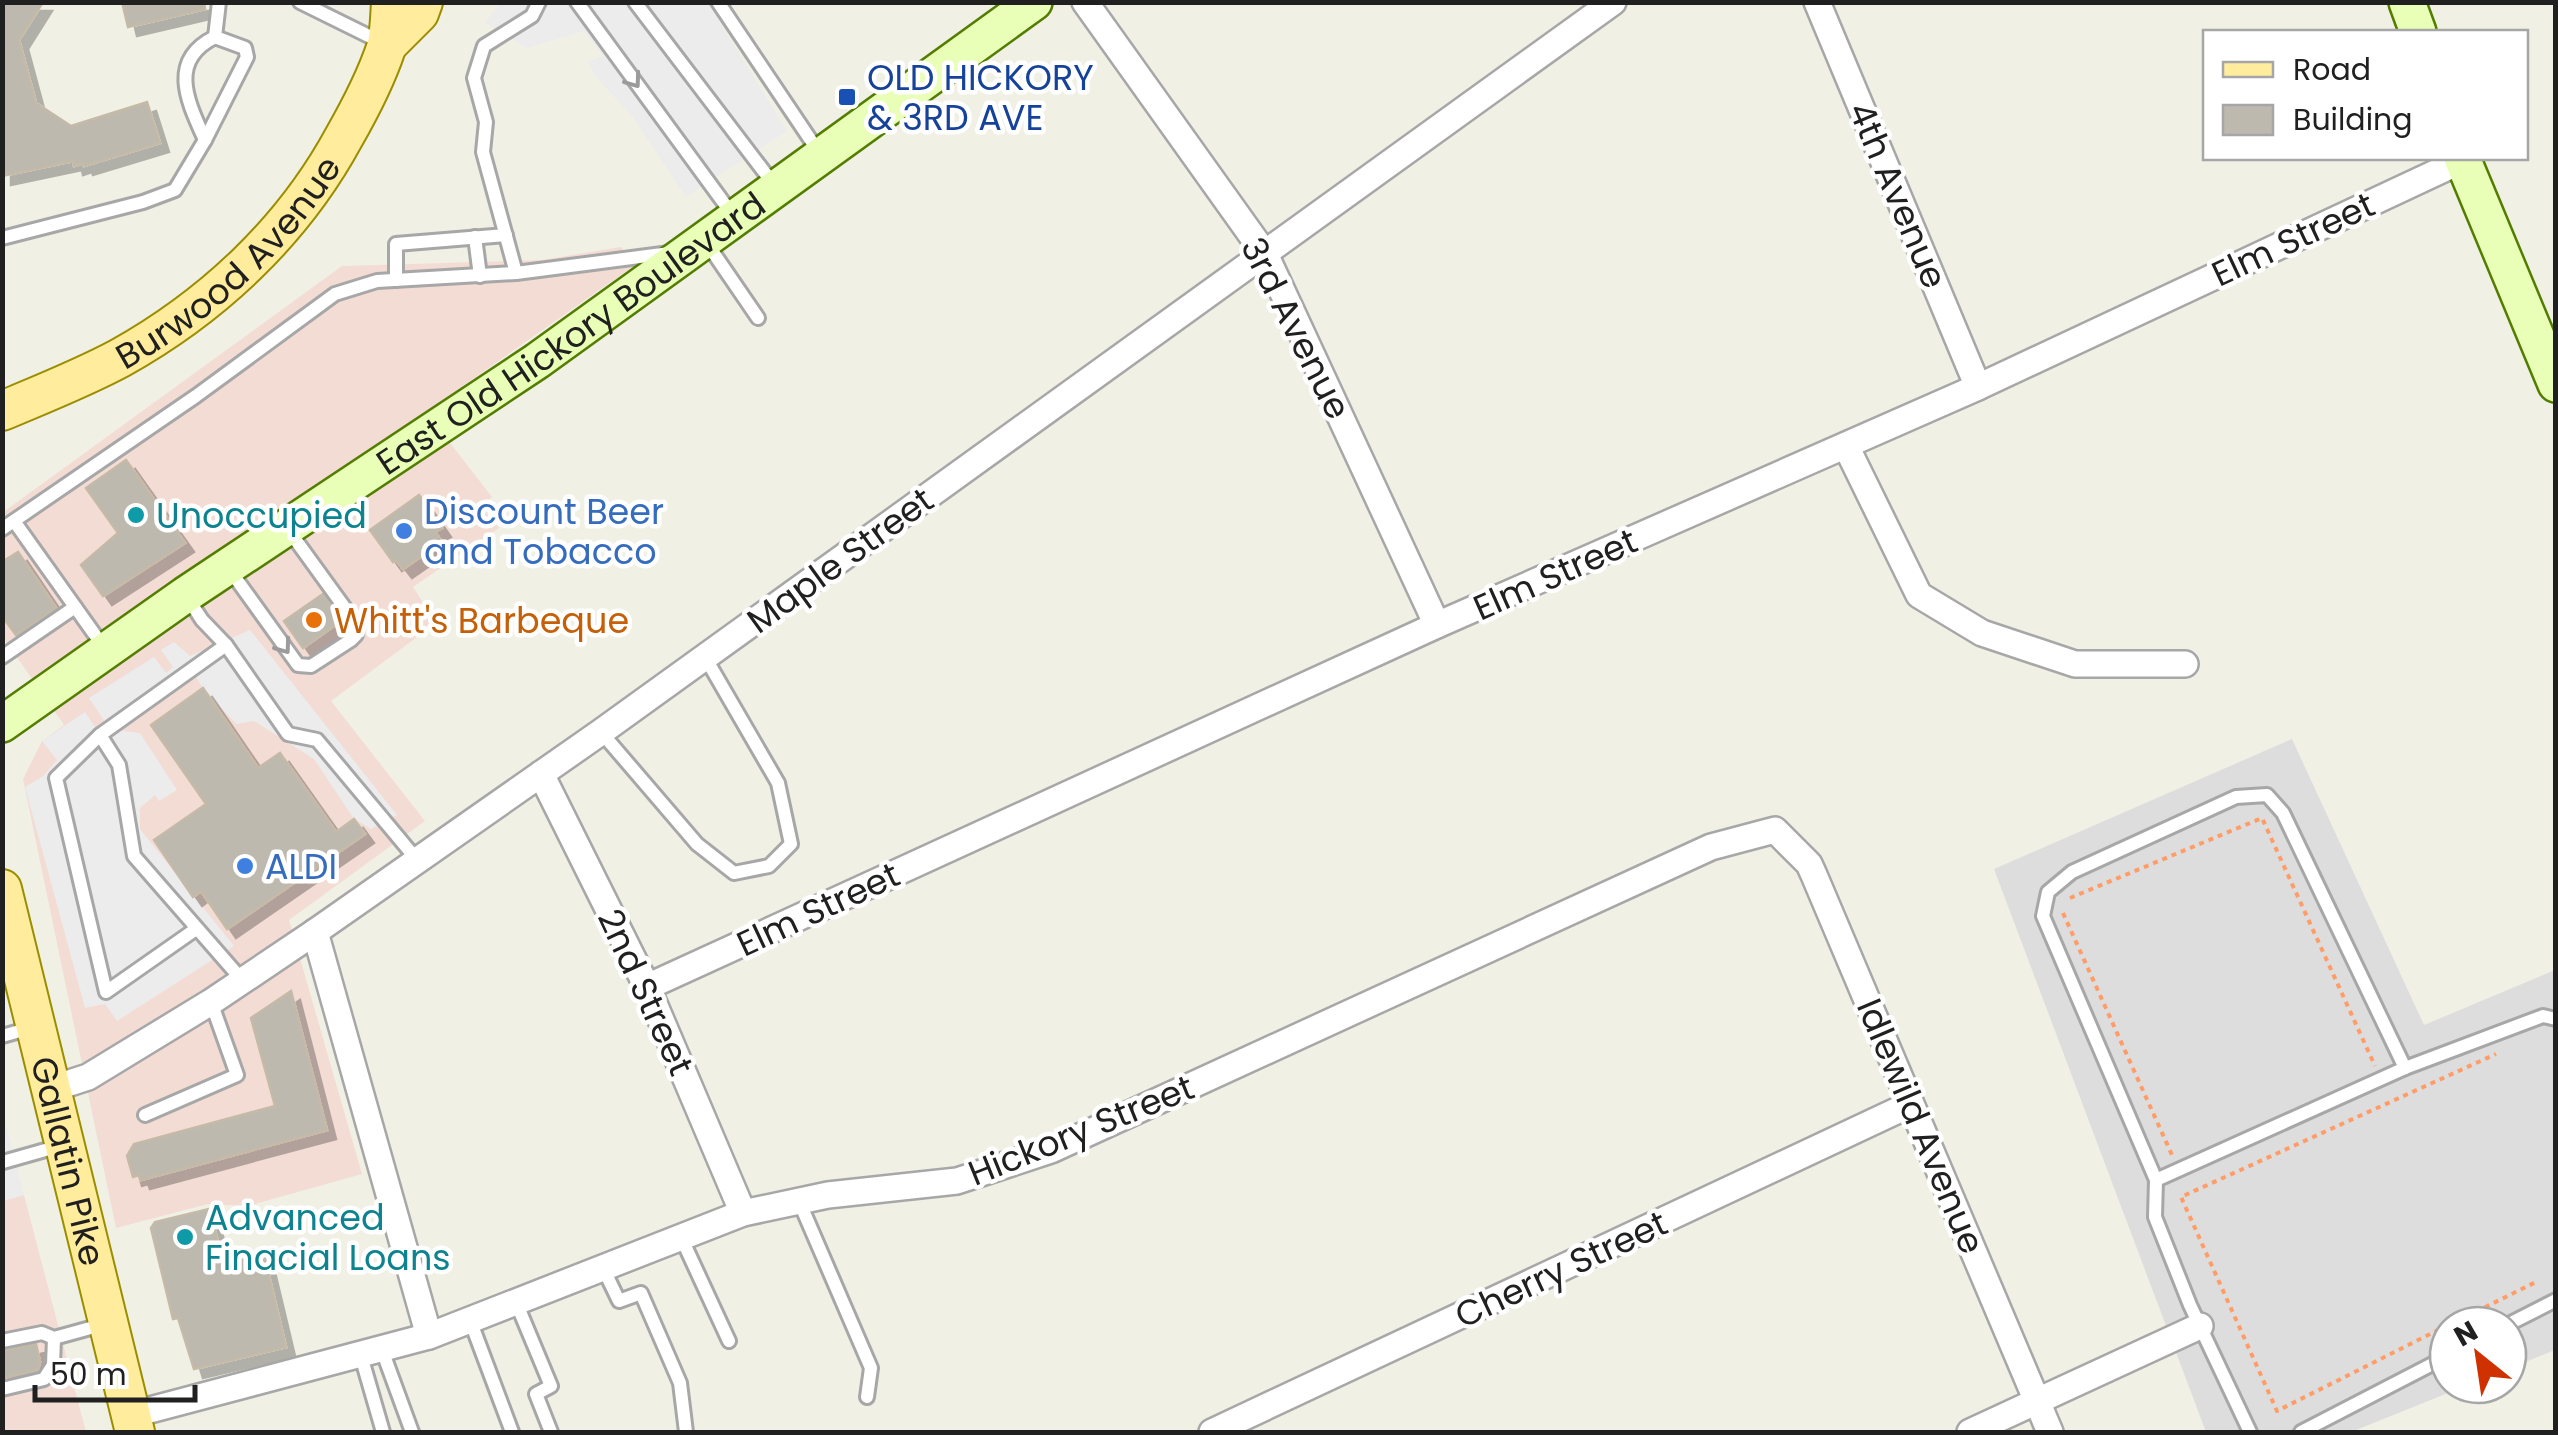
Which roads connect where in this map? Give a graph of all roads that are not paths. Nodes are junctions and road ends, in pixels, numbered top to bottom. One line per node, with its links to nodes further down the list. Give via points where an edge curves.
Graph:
1 (219, 2): 17 (lane)
2 (300, 2): 18 (lane)
3 (391, 2): 18 (main road, Burwood Avenue)
4 (423, 2): 18 (main road, Burwood Avenue)
5 (539, 2): 25 (lane, via 532,16 484,46 474,78 486,122 483,152)
6 (576, 2): 24 (lane, one-way to 24)
7 (635, 2): 23 (lane)
8 (718, 2): 15 (lane)
9 (734, 2): 15 (lane)
10 (1034, 2): 20 (street, East Old Hickory Boulevard)
11 (1085, 2): 29 (street, 3rd Avenue)
12 (1613, 2): 29 (street, Maple Street)
13 (1818, 2): 35 (street, 4th Avenue)
14 (2407, 2): 16 (street)
15 (737, 30): 20 (lane)
16 (2417, 30)
17 (215, 37): 19 (lane, via 199,47 185,78); 19 (lane, via 245,48 247,57)
18 (387, 45): 36 (main road, Burwood Avenue, via 323,175 242,269 145,343)
19 (205, 140): 26 (lane, via 175,190)
20 (821, 156): 23 (street, East Old Hickory Boulevard)
21 (2459, 160): 35 (street, Elm Street)
22 (2464, 160): 34 (street)
23 (777, 188): 24 (street, East Old Hickory Boulevard)
24 (735, 218): 28 (street, East Old Hickory Boulevard)
25 (506, 235): 27 (lane); 30 (lane)
26 (2, 238)
27 (475, 238): 31 (lane); 32 (lane, via 396,244)
28 (698, 245): 30 (lane); 33 (lane); 39 (street, East Old Hickory Boulevard, via 538,361)
29 (1265, 254): 43 (street, 3rd Avenue); 47 (street, Maple Street)
30 (516, 273): 31 (lane)
31 (480, 276): 32 (lane)
32 (396, 280): 38 (lane, via 335,294)
33 (758, 318)
34 (2556, 384)
35 (1978, 387): 37 (street, Elm Street)
36 (2, 411)
37 (1846, 446): 43 (street, Elm Street); 48 (street, via 1920,595 1982,633 2074,664)
38 (8, 525): 42 (lane)
39 (286, 528): 40 (street, East Old Hickory Boulevard); 40 (lane, one-way to 39, via 298,664 311,666 351,640 355,622)
40 (228, 567): 41 (street, East Old Hickory Boulevard)
41 (185, 595): 44 (lane); 45 (street, East Old Hickory Boulevard)
42 (75, 607): 45 (lane); 46 (lane)
43 (1437, 626): 59 (street, Elm Street)
44 (226, 646): 51 (lane); 54 (lane, via 288,734 317,740)
45 (106, 651): 49 (street, East Old Hickory Boulevard)
46 (2, 656)
47 (705, 657): 50 (street, Maple Street); 50 (lane, via 778,783 790,844 769,866 734,873 696,844)
48 (2185, 664)
49 (2, 724)
50 (601, 732): 52 (street, Maple Street)
51 (100, 735): 56 (lane, via 119,766 134,856); 56 (lane, via 56,778 106,992)
52 (542, 774): 54 (street, Maple Street); 59 (street, 2nd Street)
53 (1775, 830): 65 (street, Idlewild Avenue, via 1810,864); 70 (street, Hickory Street, via 1711,848 1051,1150 957,1181)
54 (418, 861): 57 (street, Maple Street)
55 (5, 907): 62 (main road, Gallatin Pike)
56 (196, 930): 58 (lane)
57 (315, 932): 58 (street, Maple Street); 80 (street)
58 (243, 981): 60 (street, Maple Street)
59 (647, 986): 71 (street, 2nd Street)
60 (212, 1002): 64 (street, Maple Street, via 88,1076); 66 (lane, via 238,1075)
61 (2556, 1019): 63 (lane, via 2543,1016)
62 (20, 1031): 64 (main road, Gallatin Pike)
63 (2405, 1068): 69 (lane); 69 (lane, via 2283,814 2267,795 2236,797 2072,872 2048,892 2044,916)
64 (51, 1089): 67 (main road, Gallatin Pike)
65 (1909, 1105): 88 (street, Idlewild Avenue); 95 (street, Cherry Street)
66 (145, 1115)
67 (64, 1145): 68 (lane); 78 (main road, Gallatin Pike)
68 (3, 1162)
69 (2156, 1180): 79 (lane, via 2155,1217)
70 (799, 1201): 71 (street, Hickory Street); 87 (lane, via 871,1368)
71 (743, 1213): 72 (street, Hickory Street)
72 (682, 1237): 73 (street, Hickory Street); 83 (lane)
73 (603, 1268): 75 (street, Hickory Street); 94 (lane, via 619,1302 641,1292 680,1383)
74 (2556, 1300): 76 (lane)
75 (516, 1302): 77 (street, Hickory Street); 93 (lane, via 551,1386 536,1394)
76 (2528, 1314)
77 (470, 1320): 80 (street, Hickory Street); 92 (lane)
78 (108, 1323): 81 (lane); 89 (main road, Gallatin Pike)
79 (2200, 1326): 88 (street); 98 (lane)
80 (428, 1336): 84 (street, Hickory Street)
81 (54, 1338): 82 (lane, via 42,1333); 86 (lane, via 53,1364 44,1379)
82 (2, 1341)
83 (729, 1341)
84 (371, 1353): 89 (street, Hickory Street); 90 (lane); 91 (lane)
85 (2428, 1366): 99 (lane)
86 (2, 1389)
87 (867, 1397)
88 (2037, 1401): 96 (street); 97 (street, Idlewild Avenue)
89 (133, 1424)
90 (383, 1432)
91 (412, 1432)
92 (512, 1432)
93 (551, 1432)
94 (686, 1432)
95 (1212, 1432)
96 (1970, 1432)
97 (2050, 1432)
98 (2250, 1432)
99 (2301, 1432)

